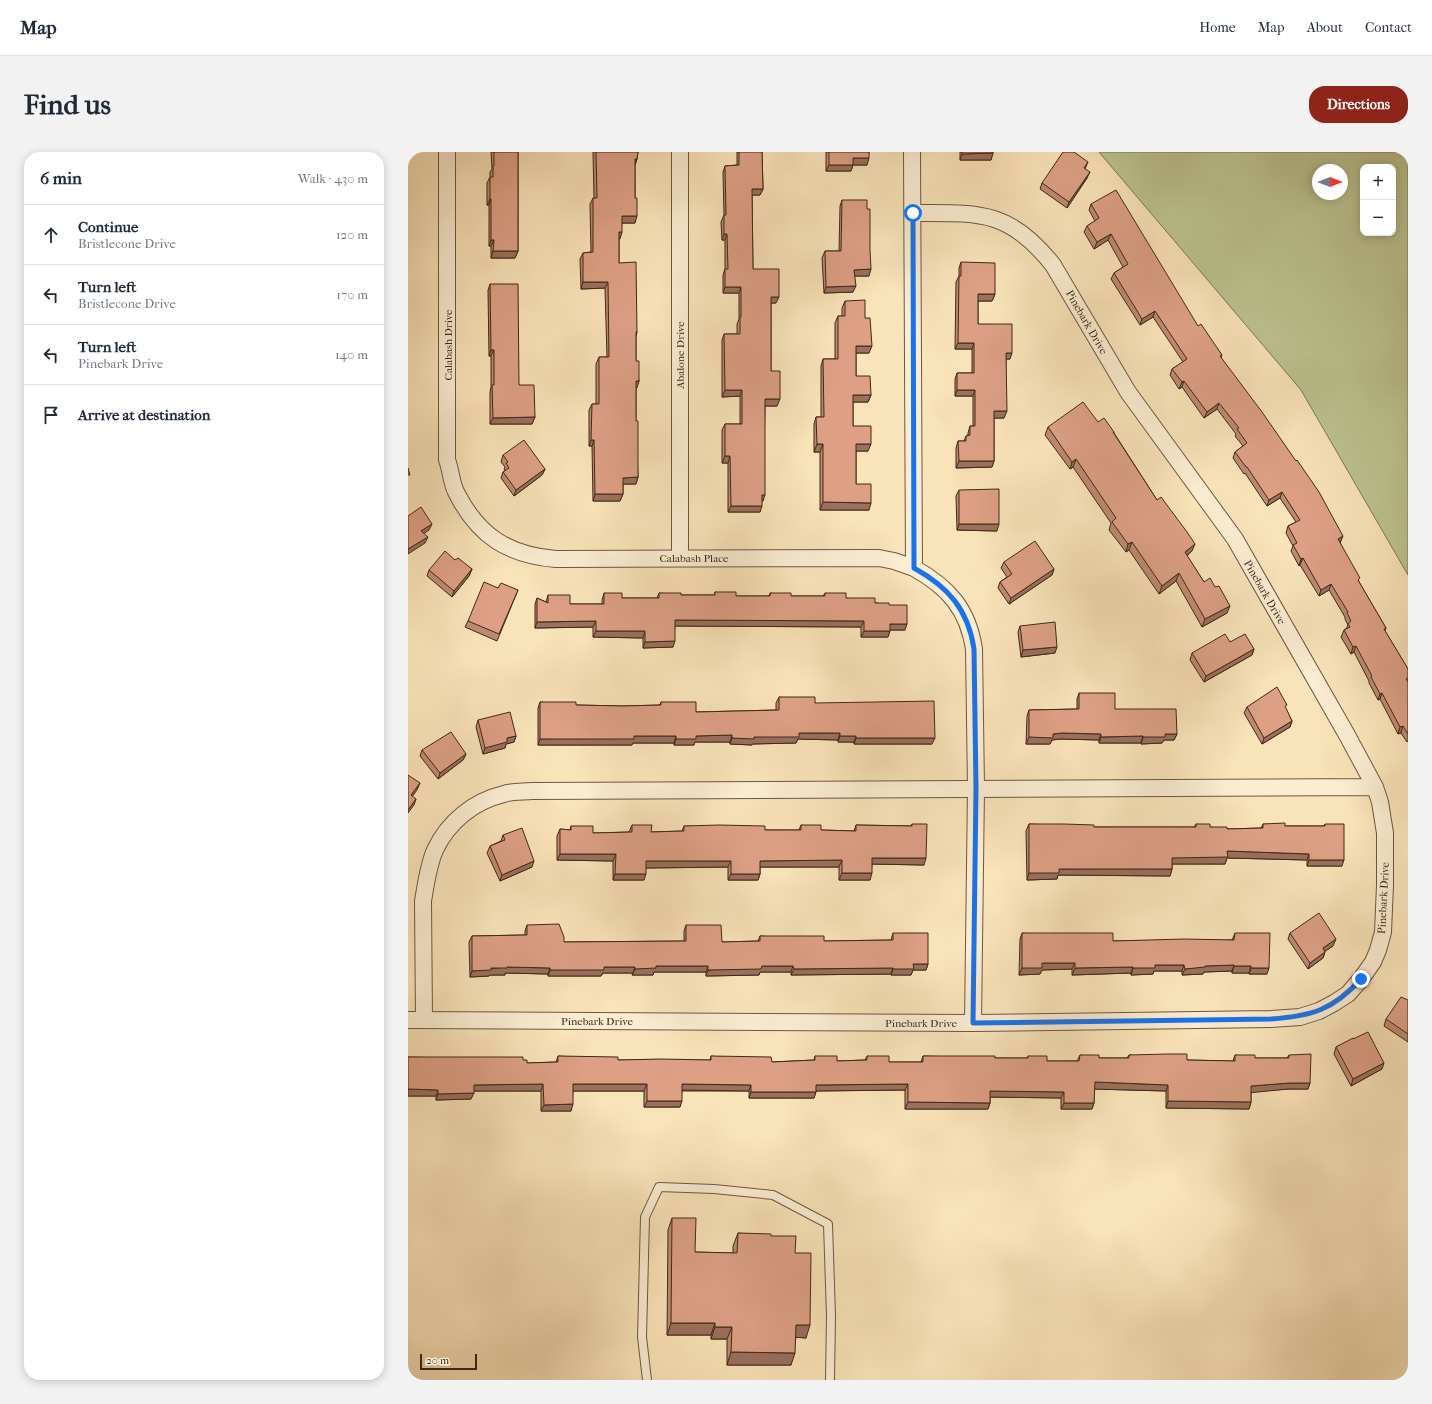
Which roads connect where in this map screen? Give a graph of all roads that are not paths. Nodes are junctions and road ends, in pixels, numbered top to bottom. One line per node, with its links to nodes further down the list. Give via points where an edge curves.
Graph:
1 (447, 152): 5 (street, Calabash Drive, via 447,460 456,492 468,513)
2 (680, 152): 6 (street, Abalone Drive)
3 (912, 152): 4 (street)
4 (913, 213): 7 (street); 8 (street, Pinebark Drive, via 966,213 982,215 1005,223 1030,238 1054,265 1128,392 1235,539)
5 (481, 528): 6 (street, Calabash Place, via 508,548 539,558)
6 (680, 558): 7 (street, Calabash Place, via 879,558)
7 (914, 568): 9 (street, Calabash Place, via 942,586 958,605 972,633 975,669)
8 (1375, 787): 9 (street); 12 (street, Pinebark Drive, via 1385,834 1383,932 1373,962 1348,994 1334,1003 1300,1017 1271,1019)
9 (976, 788): 11 (street, via 519,792 480,802 445,832 430,865 423,901); 12 (street, Calabash Place)
10 (408, 1020): 11 (street, Pinebark Drive)
11 (424, 1020): 12 (street, Pinebark Drive)
12 (973, 1023)
13 (647, 1380): 14 (lane, via 642,1337 645,1217 659,1187 773,1195 828,1224)
14 (830, 1380)

